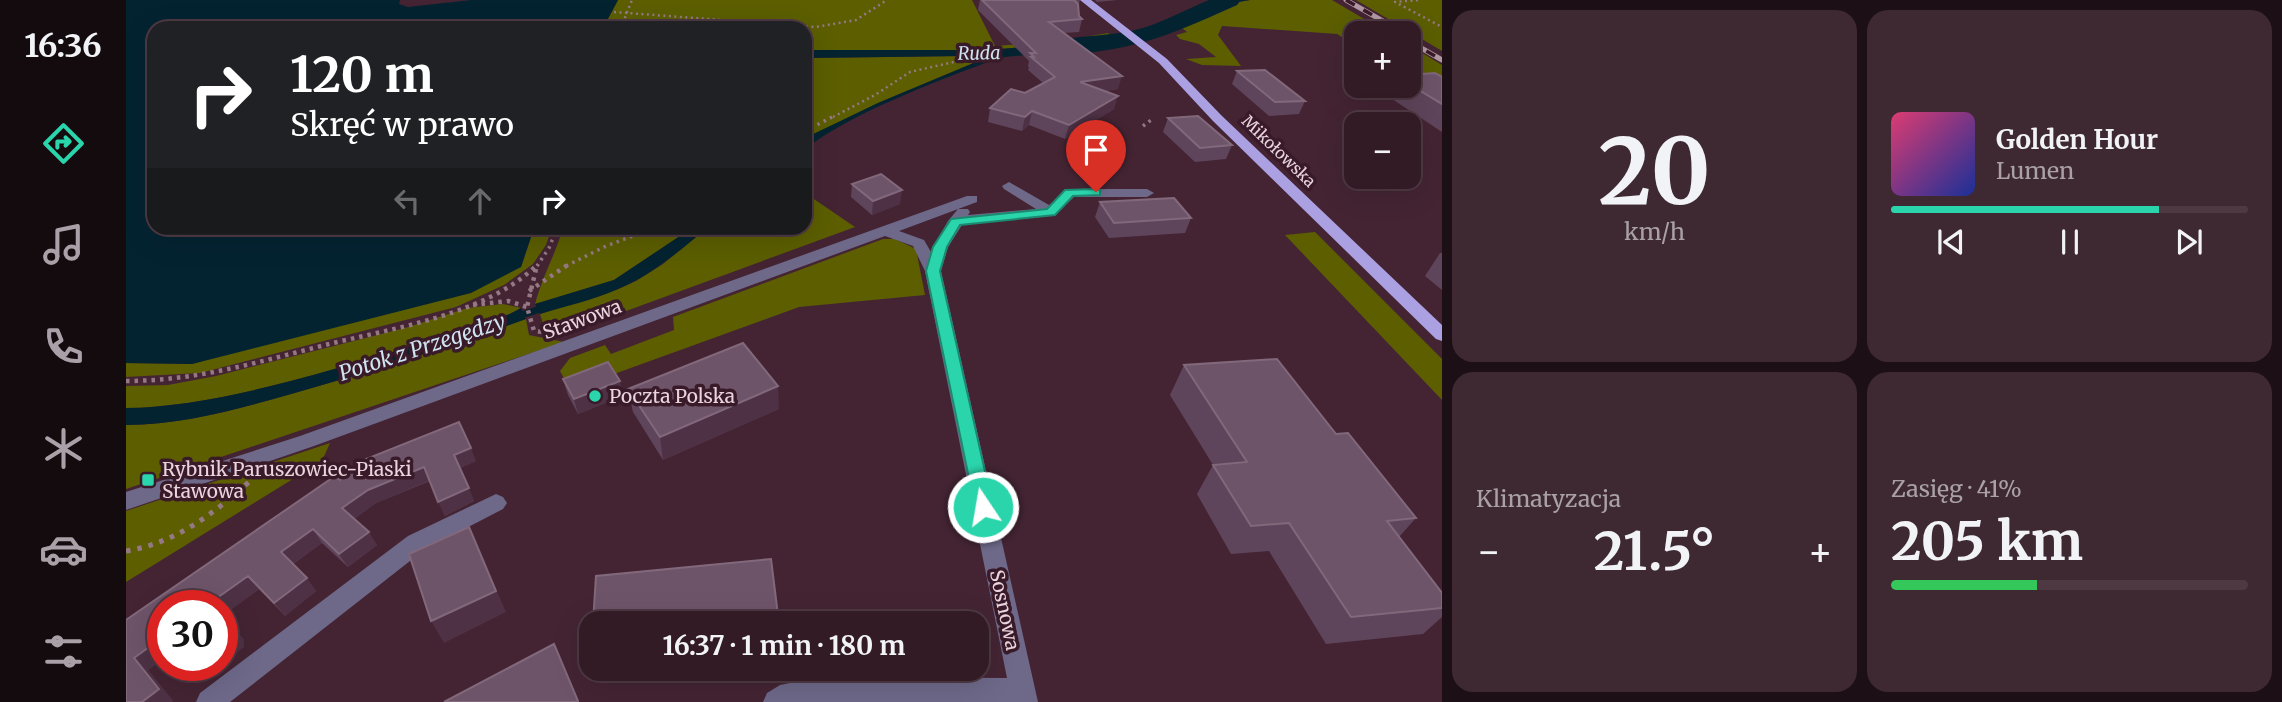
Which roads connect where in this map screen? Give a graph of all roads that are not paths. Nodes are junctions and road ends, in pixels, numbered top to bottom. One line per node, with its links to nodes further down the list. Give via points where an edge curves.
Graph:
1 (1085, 0): 12 (main road, Mikołowska, via 1146,47)
2 (1009, 186): 5 (street)
3 (1147, 193): 5 (street, via 1070,192)
4 (972, 199): 6 (street, Stawowa); 7 (street, Sosnowa)
5 (1050, 212): 7 (street)
6 (921, 218): 8 (street, Stawowa); 9 (street, Sosnowa); 10 (street, via 934,224)
7 (955, 222): 10 (street, Sosnowa)
8 (885, 230): 9 (street, via 914,239); 13 (street, Stawowa, via 272,453)
9 (923, 247): 11 (street, Sosnowa)
10 (940, 247): 11 (street, Sosnowa)
11 (933, 271): 15 (street, Sosnowa)
12 (1442, 335)
13 (126, 501)
14 (496, 503): 16 (street, via 416,543)
15 (1024, 696): 17 (street, via 819,689 789,694)
16 (209, 702)
17 (776, 702)

